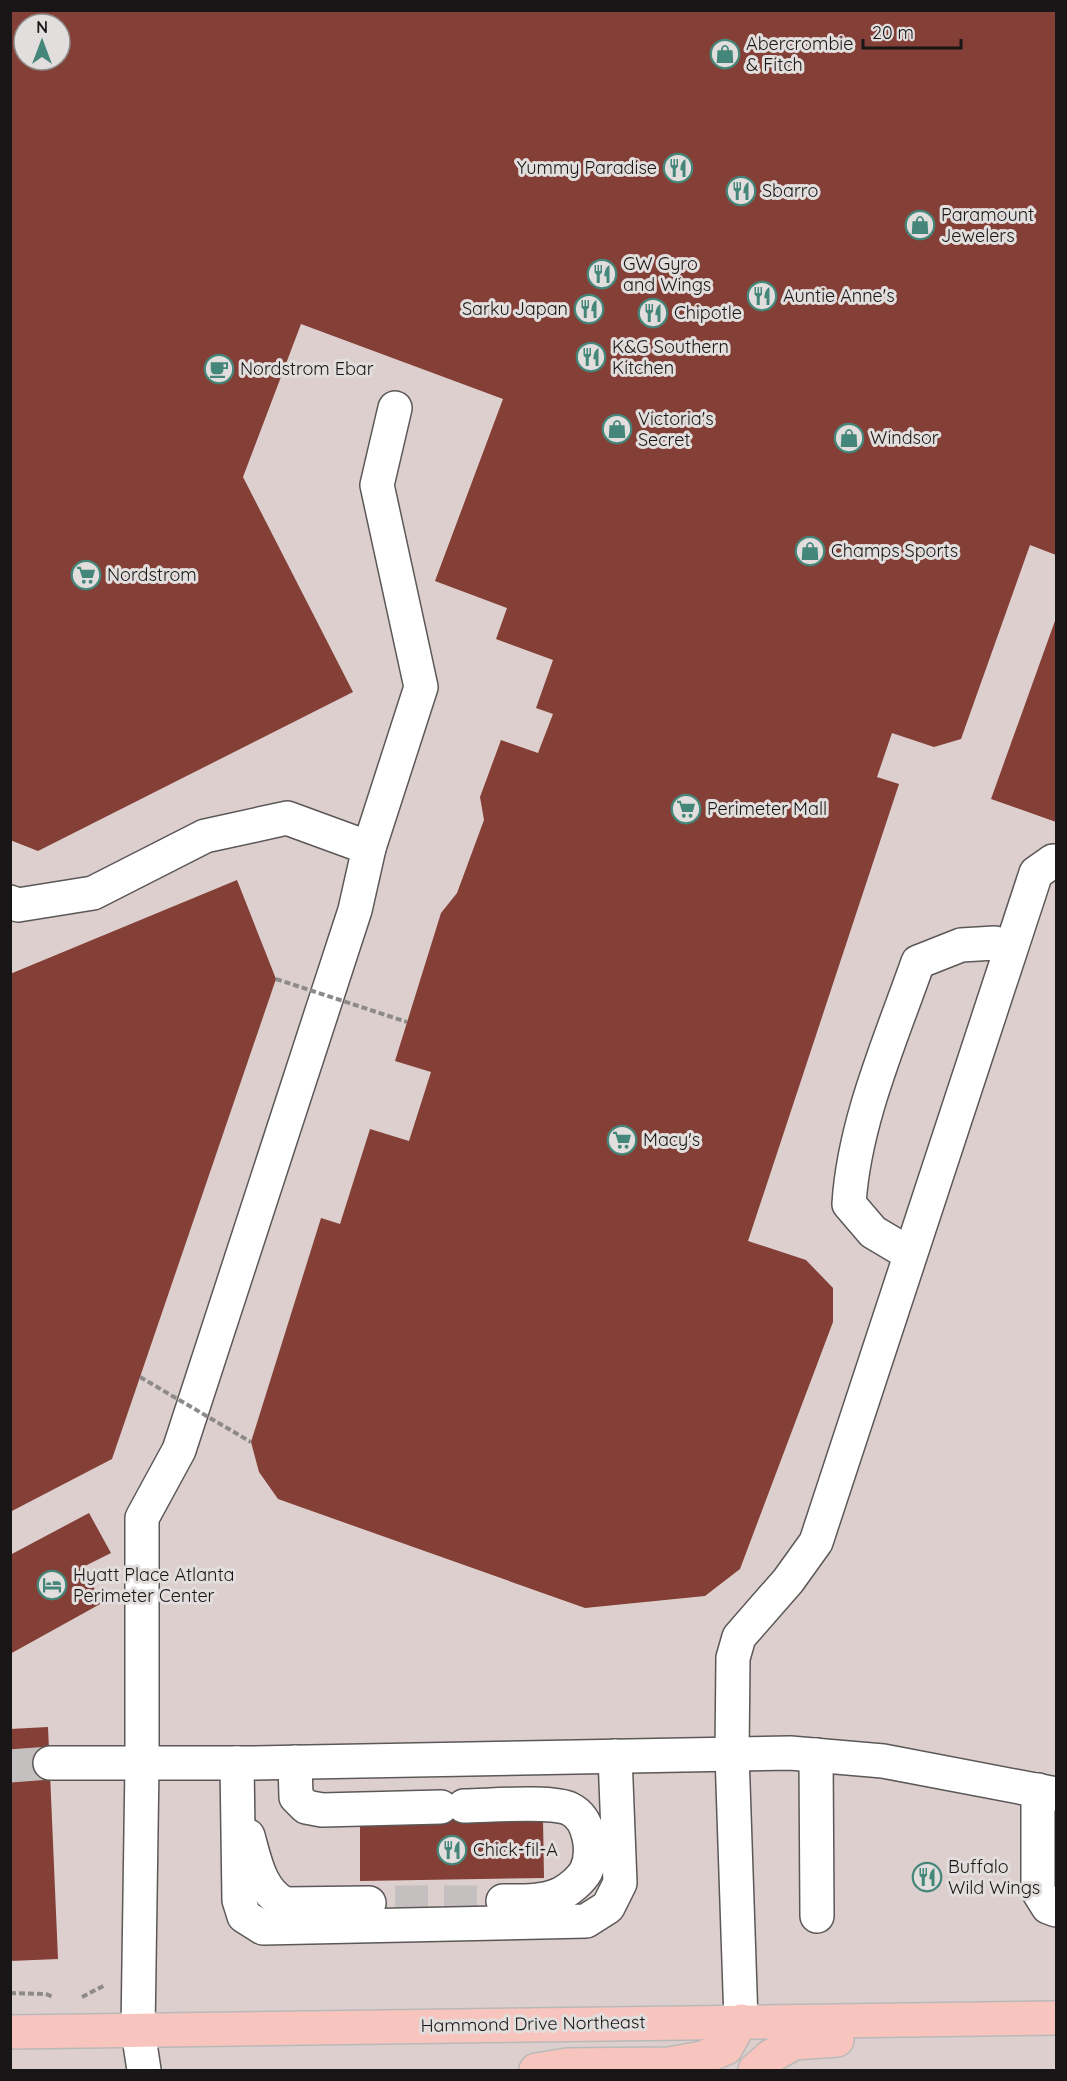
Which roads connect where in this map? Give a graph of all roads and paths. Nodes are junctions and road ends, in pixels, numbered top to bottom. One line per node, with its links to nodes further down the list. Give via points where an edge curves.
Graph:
1 (395, 408): 2 (lane, via 377,485 421,687)
2 (369, 848): 4 (lane, via 287,818 205,836 93,893 18,905); 17 (lane, via 355,910 179,1450 142,1518)
3 (1056, 861): 5 (lane, via 1036,873)
4 (10, 902)
5 (1010, 951): 8 (lane); 8 (lane, via 995,943 962,945 918,962 876,1081 851,1172 849,1203 873,1232)
6 (276, 979): 7 (path, bridge)
7 (407, 1022)
8 (910, 1254): 11 (lane, via 816,1542 739,1637 733,1658)
9 (140, 1377): 10 (path, bridge)
10 (251, 1442)
11 (732, 1754): 12 (lane); 13 (lane); 30 (lane)
12 (816, 1755): 18 (lane, via 883,1761); 23 (lane)
13 (615, 1756): 14 (lane); 19 (lane, via 620,1883 608,1907 585,1921 263,1928 244,1916 239,1900)
14 (295, 1762): 16 (lane); 21 (lane, via 296,1797 306,1807 322,1810 553,1805 581,1815 588,1829 589,1851 586,1870 576,1883 560,1895 542,1900)
15 (50, 1763): 17 (lane)
16 (237, 1763): 17 (lane); 19 (lane)
17 (142, 1764): 31 (lane)
18 (1047, 1792): 22 (lane, via 1038,1891 1048,1907)
19 (238, 1797): 20 (lane, via 259,1875 274,1898 285,1904)
20 (395, 1902)
21 (496, 1902)
22 (1056, 1910)
23 (817, 1916)
24 (105, 1985): 26 (path)
25 (10, 1993): 27 (path, via 46,1994)
26 (79, 1998)
27 (61, 2001)
28 (1056, 2018): 29 (main road, Hammond Drive Northeast)
29 (991, 2019): 30 (main road, Hammond Drive Northeast); 36 (main road, via 970,2032 794,2043)
30 (741, 2022): 31 (main road, Hammond Drive Northeast); 35 (main road, via 726,2048 702,2058 669,2064 567,2065)
31 (138, 2031): 32 (main road, Hammond Drive Northeast); 33 (lane); 34 (lane)
32 (10, 2032)
33 (124, 2070)
34 (144, 2070)
35 (536, 2070)
36 (755, 2070)

